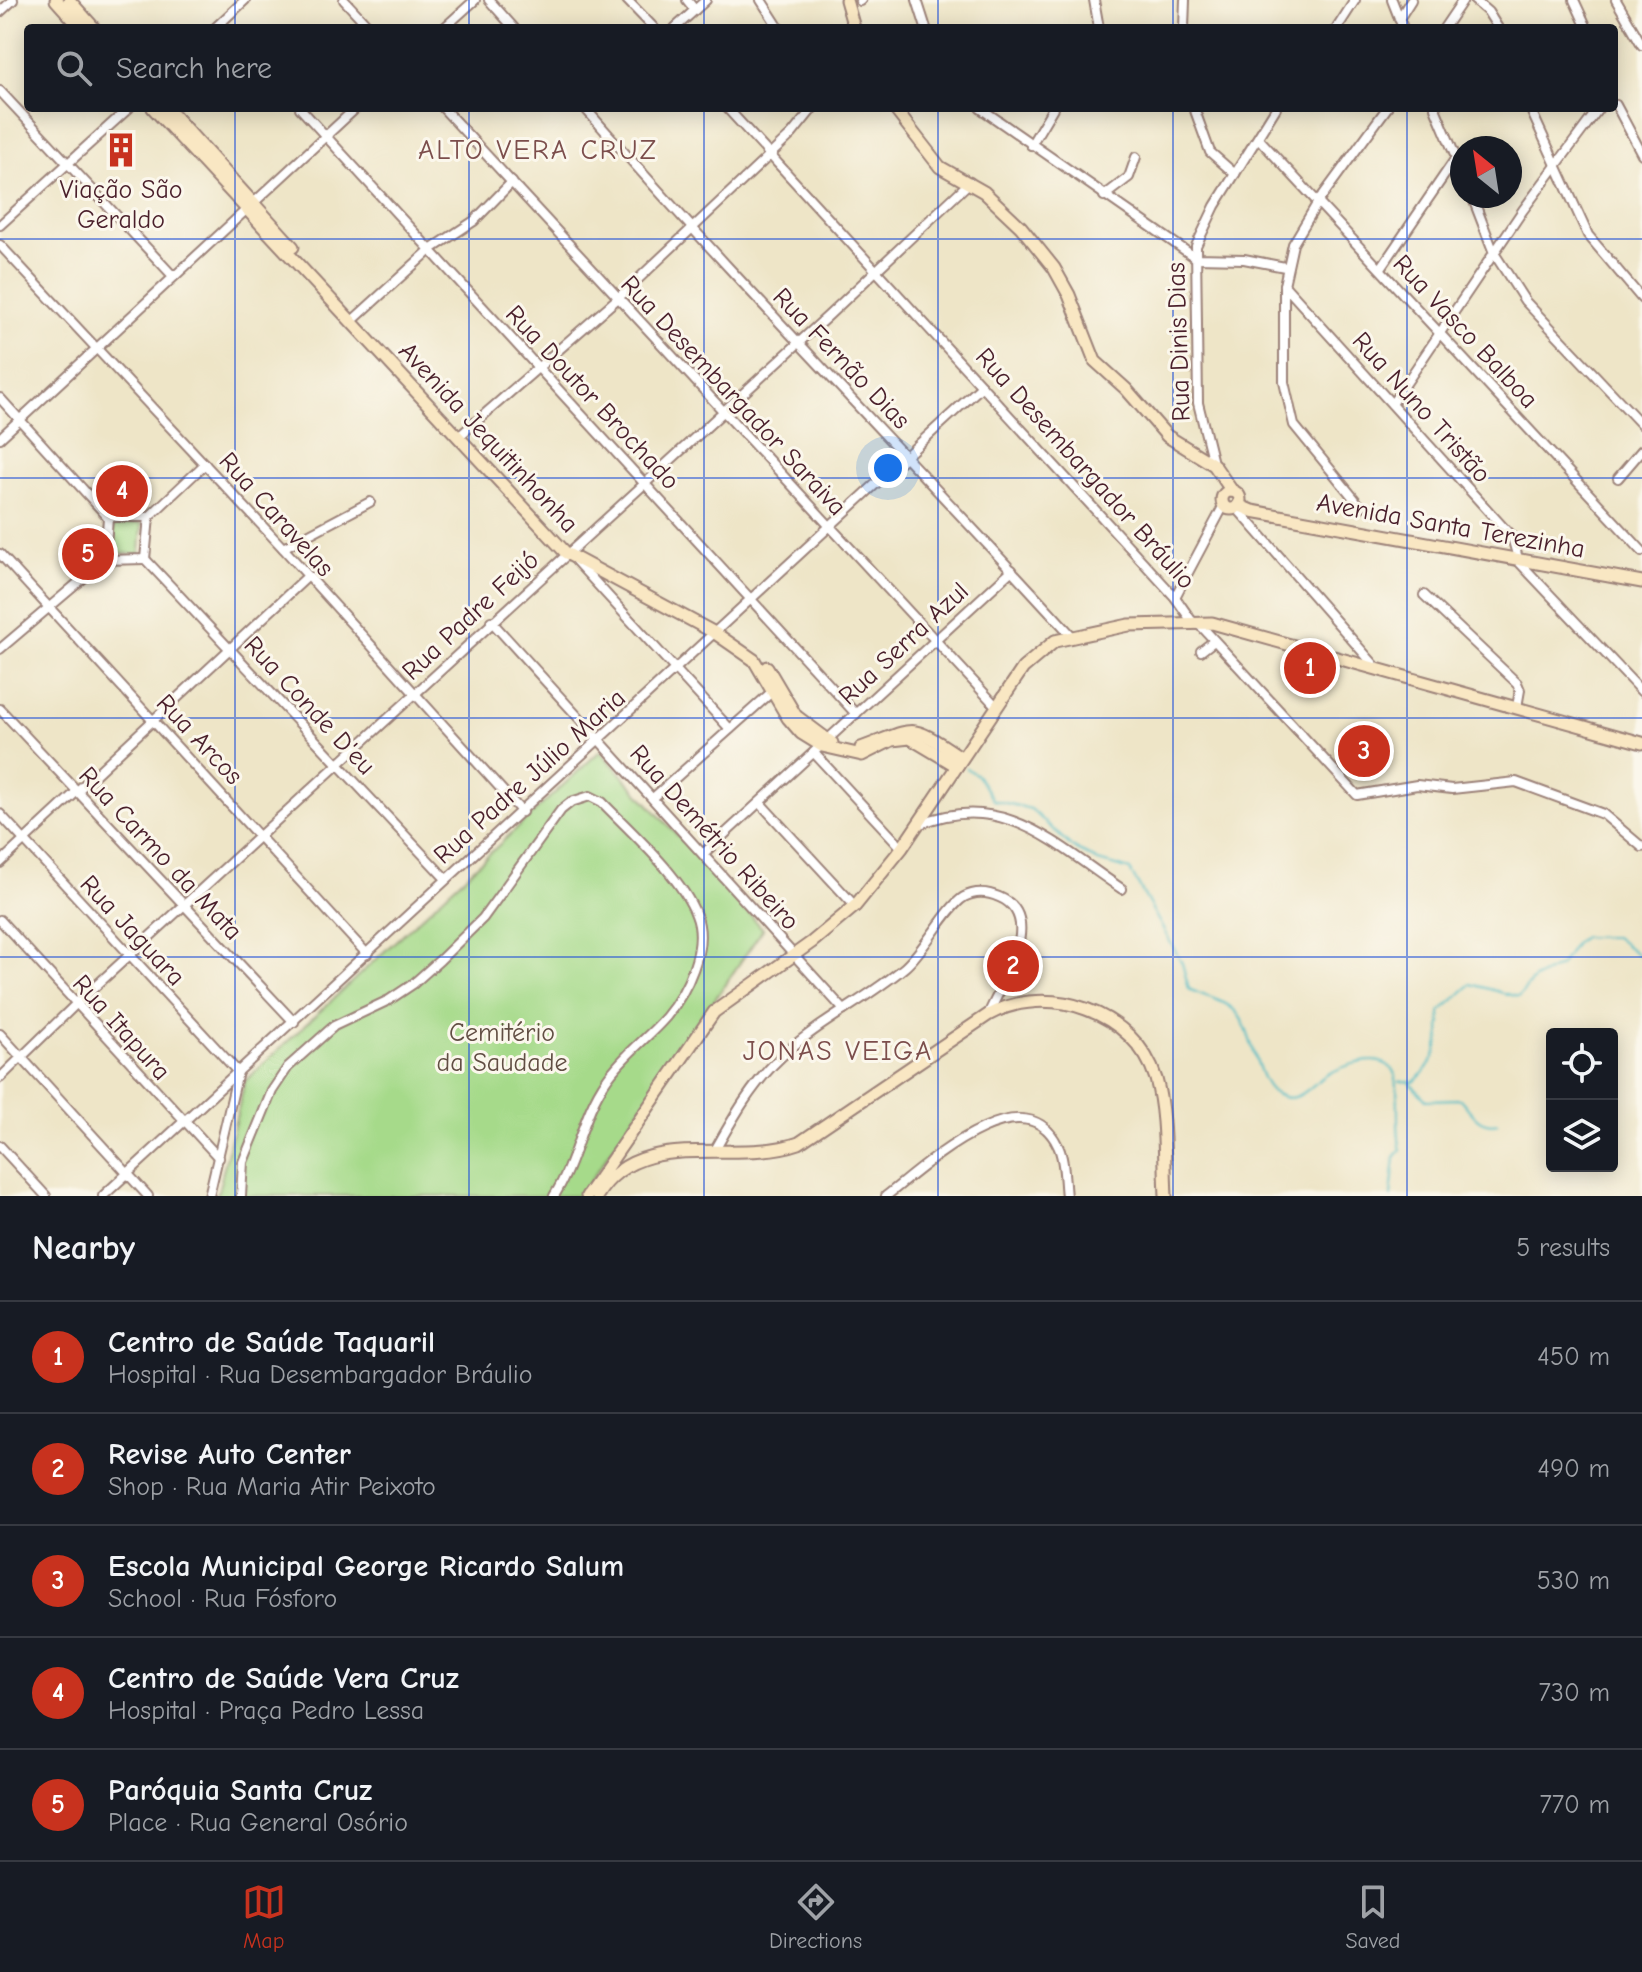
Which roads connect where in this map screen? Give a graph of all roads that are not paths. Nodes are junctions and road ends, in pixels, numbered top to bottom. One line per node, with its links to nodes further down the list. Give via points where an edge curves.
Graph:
1 (13, 0): 24 (street)
2 (56, 0): 26 (street)
3 (69, 0): 27 (street)
4 (245, 0): 28 (street)
5 (344, 0): 29 (street)
6 (475, 0): 30 (street)
7 (489, 0): 31 (street)
8 (627, 0): 32 (street)
9 (687, 0): 23 (street)
10 (706, 0): 23 (street)
11 (761, 0): 34 (street)
12 (917, 0): 36 (street)
13 (1094, 0): 37 (street)
14 (1185, 0): 38 (street)
15 (1355, 0): 39 (street)
16 (1392, 0): 25 (street)
17 (1411, 0): 25 (street)
18 (1463, 0): 40 (street)
19 (1474, 0): 41 (street)
20 (1574, 0): 42 (street)
21 (1616, 0): 43 (street)
22 (855, 1): 35 (street)
23 (695, 10): 33 (street)
24 (0, 12)
25 (1401, 23)
26 (77, 24)
27 (90, 24)
28 (223, 24)
29 (366, 24)
30 (448, 24)
31 (510, 24)
32 (650, 24)
33 (679, 24)
34 (776, 24)
35 (854, 24)
36 (925, 24)
37 (1098, 24)
38 (1184, 24)
39 (1340, 24)
40 (1447, 24)
41 (1496, 24)
42 (1585, 24)
43 (1642, 45)
44 (0, 91): 71 (street)
45 (1618, 109): 69 (street)
46 (124, 112): 71 (street)
47 (157, 112): 79 (street, Avenida Jequitinhonha)
48 (170, 112): 79 (street, Avenida Jequitinhonha)
49 (304, 112): 64 (street, Rua Doutor Brochado)
50 (352, 112): 64 (street)
51 (447, 112): 75 (street, Rua Desembargador Saraiva)
52 (589, 112): 82 (street, Rua Fernão Dias)
53 (731, 112): 68 (street, Rua Desembargador Bráulio)
54 (811, 112): 68 (street)
55 (897, 112): 76 (street, via 932,160)
56 (986, 112): 67 (street)
57 (1051, 112): 67 (street)
58 (1195, 112): 74 (street, via 1210,152)
59 (1274, 112): 65 (street, Rua Dinis Dias)
60 (1384, 112): 78 (street)
61 (1437, 112): 66 (street)
62 (1532, 112): 73 (street)
63 (1596, 112): 73 (street)
64 (325, 136): 79 (street); 84 (street, Rua Doutor Brochado)
65 (1259, 139): 74 (street, Rua Dinis Dias); 78 (street, Rua Vasco Balboa)
66 (1450, 144)
67 (1031, 145): 77 (street)
68 (770, 154): 82 (street); 89 (street, Rua Desembargador Bráulio)
69 (1642, 154)
70 (1136, 157): 77 (street, via 1129,177)
71 (68, 162): 81 (street); 90 (street)
72 (1450, 167): 88 (street)
73 (1555, 167): 85 (street); 93 (street, via 1588,235)
74 (1235, 174): 86 (street, Rua Dinis Dias, via 1199,234)
75 (512, 182): 84 (street, via 474,221); 92 (street, Rua Desembargador Saraiva)
76 (970, 182): 89 (street, Rua Padre Feijó); 110 (street, via 1021,227 1054,268 1095,361 1167,436)
77 (1104, 196): 86 (street)
78 (1318, 202): 87 (street); 88 (street, Rua Vasco Balboa)
79 (249, 206): 90 (street); 94 (street, Avenida Jequitinhonha)
80 (1477, 208): 85 (street)
81 (0, 225)
82 (690, 230): 92 (street); 96 (street, Rua Fernão Dias)
83 (0, 245): 97 (street, Rua Caravelas)
84 (430, 250): 94 (street); 99 (street, Rua Doutor Brochado)
85 (1494, 253): 95 (street); 105 (street, via 1525,301)
86 (1196, 258): 87 (street); 110 (street, Rua Dinis Dias, via 1198,403)
87 (1285, 267): 91 (street)
88 (1381, 268): 95 (street, Rua Vasco Balboa)
89 (877, 271): 96 (street, Rua Padre Feijó); 100 (street, Rua Desembargador Bráulio)
90 (173, 276): 97 (street)
91 (1284, 285): 102 (street, Rua Nuno Tristão); 116 (street, via 1284,382 1294,425)
92 (617, 299): 99 (street); 103 (street, Rua Desembargador Saraiva)
93 (1642, 299)
94 (355, 319): 98 (street, Avenida Jequitinhonha)
95 (1442, 334): 102 (street); 121 (street, Rua Vasco Balboa)
96 (799, 340): 103 (street, Rua Padre Feijó); 109 (street, Rua Fernão Dias)
97 (98, 350): 104 (street); 111 (street, Rua Caravelas)
98 (390, 358): 106 (street, Avenida Jequitinhonha); 122 (street, Avenida Jequitinhonha)
99 (537, 367): 106 (street); 113 (street, Rua Doutor Brochado)
100 (982, 386): 109 (street, Rua Padre Júlio Maria); 133 (street, Rua Desembargador Bráulio)
101 (0, 398): 104 (street)
102 (1392, 404): 126 (street, Rua Nuno Tristão, via 1512,537)
103 (721, 412): 113 (street, Rua Padre Feijó); 119 (street, Rua Desembargador Saraiva)
104 (20, 420): 107 (street); 117 (street)
105 (1642, 425)
106 (463, 433): 122 (street, Avenida Jequitinhonha)
107 (0, 438)
108 (1642, 450): 112 (street)
109 (906, 454): 119 (street, Rua Padre Júlio Maria); 127 (street, Rua Fernão Dias)
110 (1210, 459): 114 (street, Rua Dinis Dias)
111 (205, 464): 118 (street); 120 (street, Rua Caravelas)
112 (1618, 478)
113 (644, 482): 122 (street, Rua Padre Feijó); 132 (street, Rua Doutor Brochado)
114 (1232, 500): 126 (street, Avenida Santa Terezinha, via 1252,511); 133 (street); 145 (street)
115 (370, 502): 120 (street)
116 (1361, 507)
117 (108, 517): 118 (street); 125 (street)
118 (149, 517): 124 (street)
119 (827, 526): 132 (street, Rua Padre Júlio Maria); 139 (street, Rua Desembargador Saraiva)
120 (283, 548): 128 (street, Rua Caravelas)
121 (1642, 551)
122 (570, 553): 129 (street, Avenida Jequitinhonha); 136 (street, Rua Padre Feijó)
123 (0, 554): 134 (street, Rua Arcos)
124 (145, 559): 125 (street); 142 (street, Rua Conde D'eu)
125 (105, 560): 134 (street)
126 (1519, 562): 130 (street, Avenida Santa Terezinha); 147 (street, Rua Nuno Tristão)
127 (1012, 570): 138 (street, Rua Fernão Dias); 139 (street, Rua Serra Azul)
128 (307, 577): 142 (street); 148 (street, Rua Caravelas)
129 (606, 578): 137 (street, Avenida Jequitinhonha); 144 (street)
130 (1642, 582)
131 (1424, 595): 150 (street, via 1517,683)
132 (751, 597): 137 (street, Rua Padre Júlio Maria); 152 (street, Rua Doutor Brochado)
133 (1175, 597): 135 (street, Rua Desembargador Bráulio)
134 (49, 607): 141 (street); 153 (street, Rua Arcos)
135 (1191, 620): 138 (street); 140 (street); 145 (street, Rua Desembargador Bráulio)
136 (491, 621): 148 (street, Rua Padre Feijó); 155 (street, Rua Demétrio Ribeiro)
137 (717, 630): 144 (street, Rua Padre Júlio Maria); 146 (street, Avenida Jequitinhonha, via 754,660)
138 (1071, 635): 149 (street, via 1028,661)
139 (935, 640): 149 (street, Rua Desembargador Saraiva); 152 (street, Rua Serra Azul)
140 (1214, 641): 143 (street); 168 (street, via 1357,795 1417,785 1452,789 1516,782 1603,814)
141 (0, 649)
142 (230, 650): 153 (street); 159 (street, Rua Conde D'eu)
143 (1201, 651)
144 (675, 669): 154 (street); 155 (street, Rua Padre Júlio Maria)
145 (1379, 671): 150 (street, Rua Desembargador Bráulio)
146 (775, 689): 154 (street); 157 (street, Avenida Jequitinhonha, via 801,733)
147 (1642, 692)
148 (415, 693): 159 (street, Rua Padre Feijó); 163 (street, Rua Caravelas)
149 (997, 707): 158 (street)
150 (1517, 707): 156 (street, Rua Desembargador Bráulio)
151 (0, 709): 160 (street, Rua Carmo da Mata)
152 (856, 714): 157 (street, Rua Serra Azul)
153 (156, 721): 160 (street); 166 (street, Rua Arcos)
154 (730, 729): 161 (street)
155 (600, 740): 161 (street, Rua Demétrio Ribeiro); 163 (street, Rua Padre Júlio Maria)
156 (1642, 743)
157 (821, 747): 158 (street, Avenida Jequitinhonha, via 862,755 910,738); 162 (street, Rua Serra Azul); 169 (street)
158 (959, 762): 165 (street)
159 (338, 765): 166 (street, Rua Padre Feijó); 172 (street, Rua Conde D'eu)
160 (77, 792): 167 (street); 175 (street, Rua Carmo da Mata)
161 (653, 798): 170 (street, Rua Demétrio Ribeiro)
162 (761, 804): 170 (street, Rua Serra Azul); 174 (street)
163 (522, 812): 172 (street, Rua Padre Júlio Maria)
164 (0, 814): 167 (street, Rua Jaguara)
165 (919, 824): 169 (street); 173 (street, via 952,814 1003,815 1030,827)
166 (261, 836): 175 (street, Rua Padre Feijó); 177 (street, Rua Arcos)
167 (25, 841): 171 (street); 179 (street, Rua Jaguara)
168 (1642, 847)
169 (902, 848): 174 (street)
170 (703, 854): 178 (street, Rua Demétrio Ribeiro)
171 (0, 863)
172 (446, 879): 177 (street, Rua Padre Júlio Maria)
173 (1122, 889)
174 (855, 906): 178 (street)
175 (183, 908): 179 (street, Rua Padre Feijó); 183 (street, Rua Carmo da Mata)
176 (0, 920): 180 (street, Rua Itapura)
177 (367, 954): 183 (street, Rua Padre Júlio Maria)
178 (795, 954): 181 (street, Rua Demétrio Ribeiro); 193 (street, via 714,1012)
179 (130, 956): 180 (street, Rua Padre Feijó); 186 (street, Rua Jaguara)
180 (75, 1005): 185 (street, Rua Padre Feijó); 188 (street, Rua Itapura)
181 (844, 1010): 182 (street, via 906,967 957,902 987,893 1015,907 1023,930); 190 (street, via 774,1064)
182 (988, 1015): 190 (street, via 799,1143 773,1150); 202 (street, via 1028,1001 1061,1002 1093,1012 1127,1036 1157,1086)
183 (294, 1022): 186 (street, Rua Padre Júlio Maria)
184 (0, 1034): 185 (street)
185 (22, 1058): 187 (street, Rua Padre Feijó); 192 (street)
186 (238, 1072): 188 (street, Rua Padre Júlio Maria); 191 (street)
187 (0, 1078)
188 (183, 1122): 191 (street, Rua Itapura); 192 (street, Rua Padre Júlio Maria)
189 (0, 1146): 194 (street)
190 (714, 1152): 193 (street, via 642,1158)
191 (219, 1158): 197 (street)
192 (127, 1173): 195 (street, Rua Padre Júlio Maria); 196 (street)
193 (591, 1195)
194 (46, 1196)
195 (103, 1196)
196 (148, 1196)
197 (209, 1196)
198 (241, 1196): 199 (street, via 243,1162 272,1091 288,1067 334,1026 413,984 483,918 561,810 590,796 602,802 671,877 696,915 700,942 689,980 666,1017 626,1052 604,1082)
199 (554, 1196)
200 (886, 1196): 201 (street, via 984,1127 1010,1118 1039,1125 1055,1141)
201 (1066, 1196)
202 (1166, 1196)

